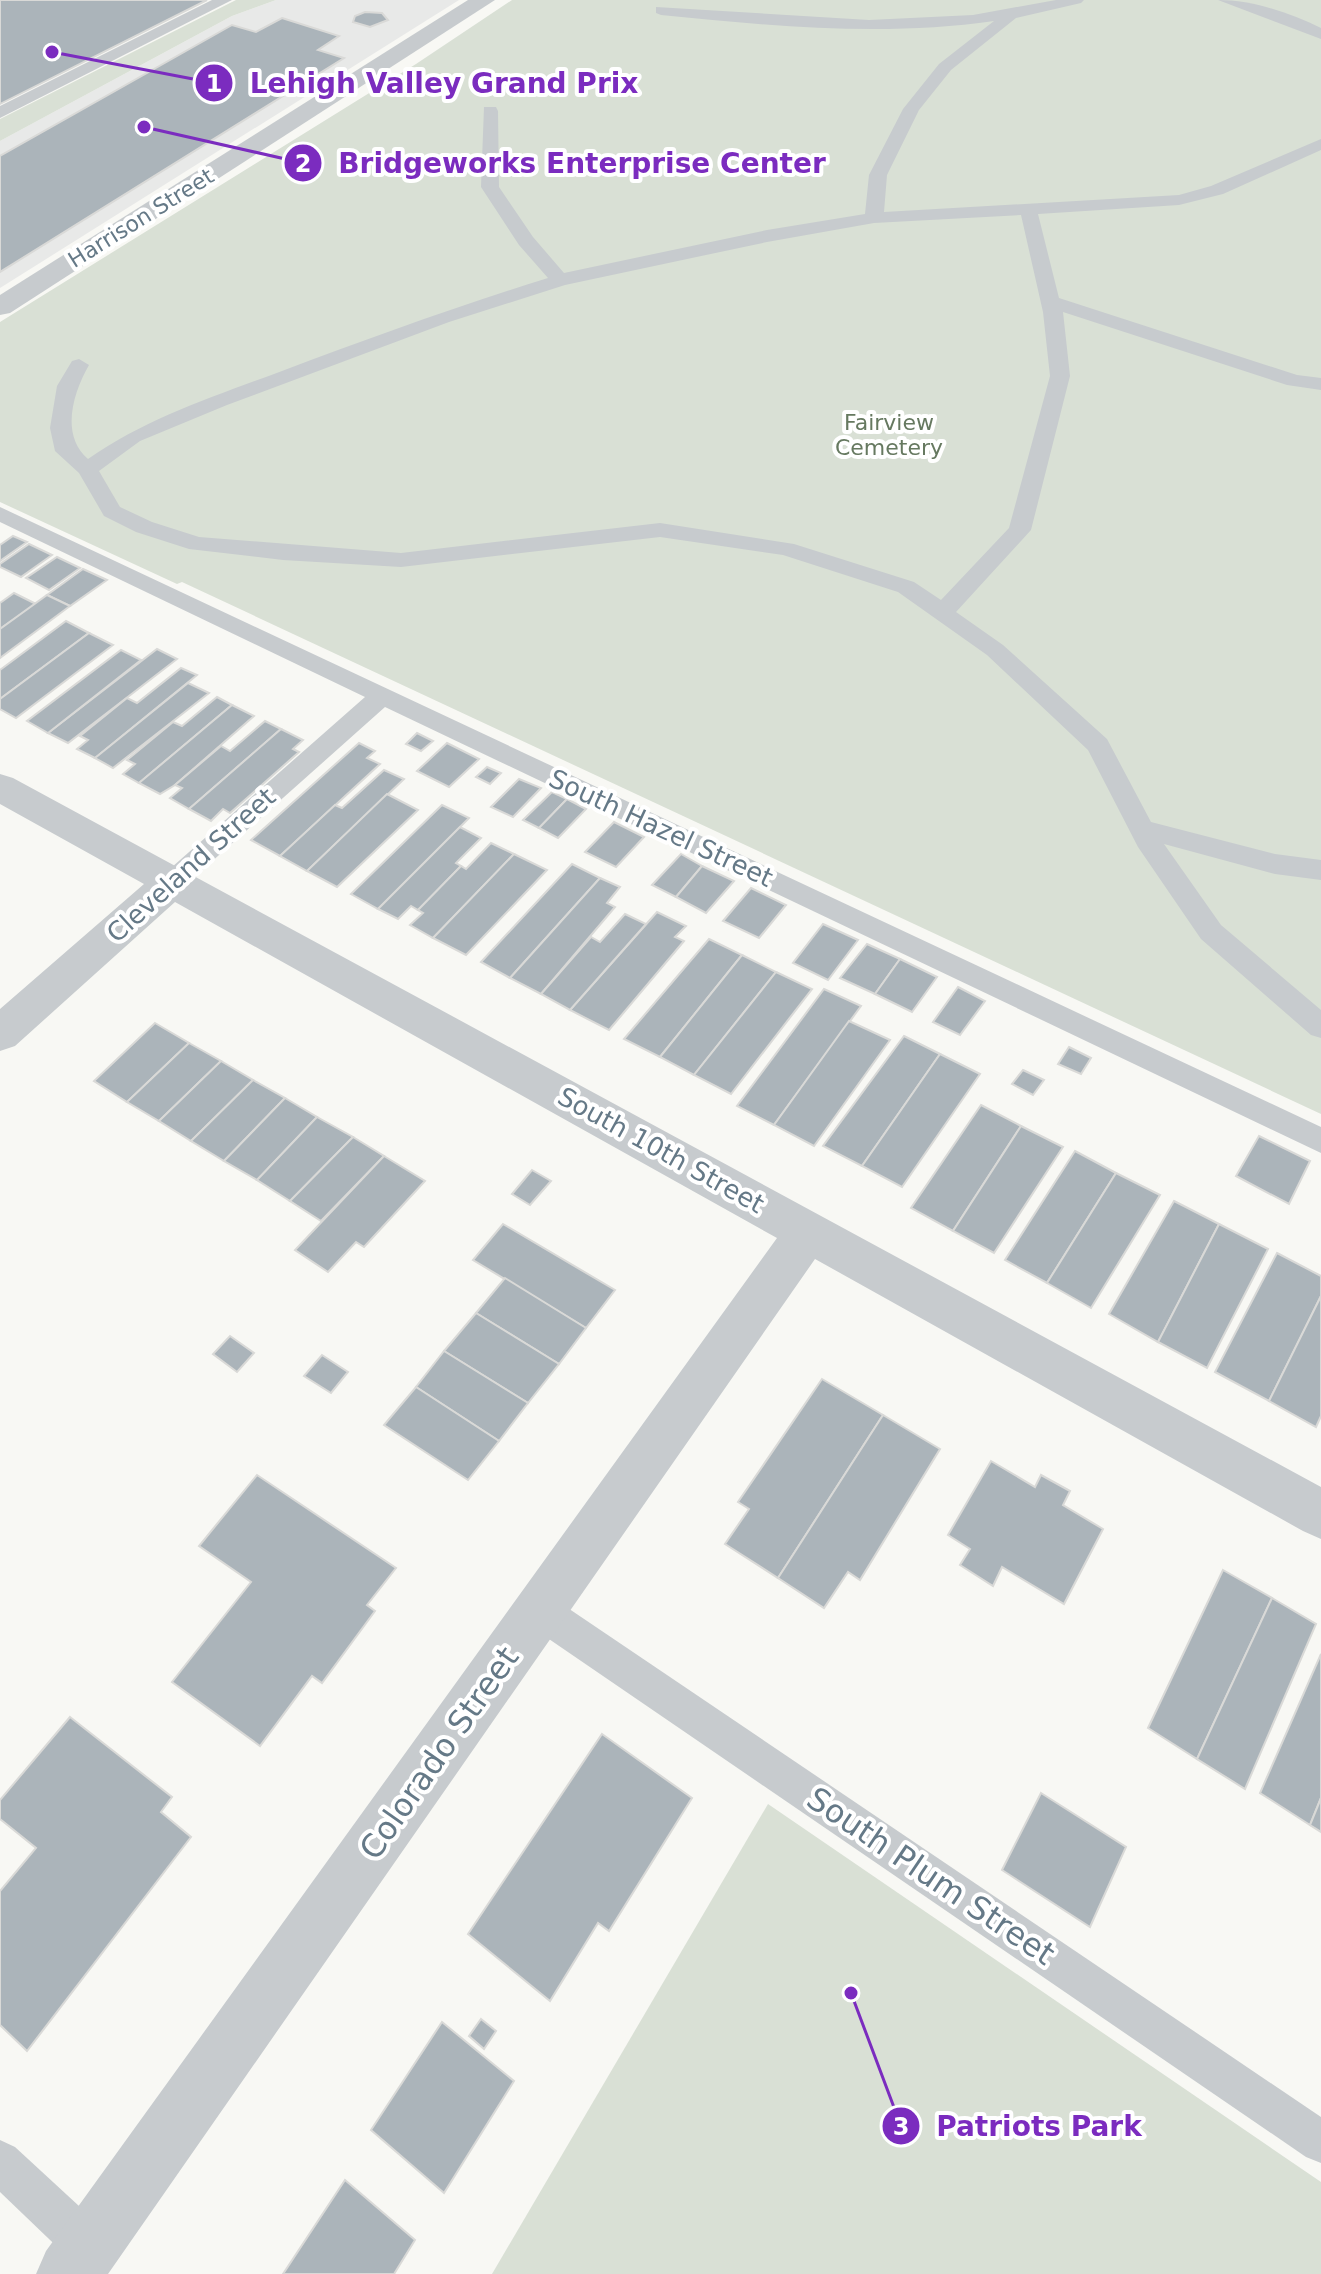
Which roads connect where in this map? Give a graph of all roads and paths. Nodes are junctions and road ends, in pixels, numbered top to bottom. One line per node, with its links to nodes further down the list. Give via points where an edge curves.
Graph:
1 (224, 0): 9 (lane)
2 (484, 0): 15 (street, Harrison Street)
3 (1076, 0): 6 (lane)
4 (1226, 0): 7 (lane)
5 (661, 10): 6 (lane, via 810,25)
6 (1009, 17): 12 (lane, via 945,67 911,109 878,175)
7 (1321, 34)
8 (490, 111): 13 (lane, via 490,187)
9 (0, 113)
10 (1321, 144): 11 (lane, via 1217,190 1179,200)
11 (1028, 208): 12 (lane); 14 (lane)
12 (874, 218): 13 (lane)
13 (560, 280): 18 (lane, via 220,401 133,437)
14 (1051, 302): 17 (lane, via 1294,381); 20 (lane, via 1060,376 1020,530)
15 (0, 307)
16 (79, 365): 18 (lane, via 67,386 60,428 66,451)
17 (1321, 384)
18 (87, 469): 20 (lane, via 112,511 197,544 401,560 660,530 786,549 906,587)
19 (0, 514): 21 (lane, South Hazel Street)
20 (942, 613): 23 (lane, via 995,650 1098,745)
21 (382, 696): 25 (lane, Cleveland Street); 28 (lane, South Hazel Street)
22 (0, 787): 25 (street, South 10th Street)
23 (1141, 829): 24 (lane, via 1275,864); 26 (lane, via 1211,932)
24 (1321, 870)
25 (172, 882): 27 (street, Cleveland Street); 29 (street, South 10th Street)
26 (1321, 1027)
27 (0, 1034)
28 (1321, 1141)
29 (808, 1232): 30 (street, South 10th Street); 31 (street, Colorado Street)
30 (1321, 1514)
31 (540, 1611): 32 (lane, South Plum Street); 34 (street, Colorado Street)
32 (1321, 2142)
33 (0, 2162): 34 (lane)
34 (79, 2260)

